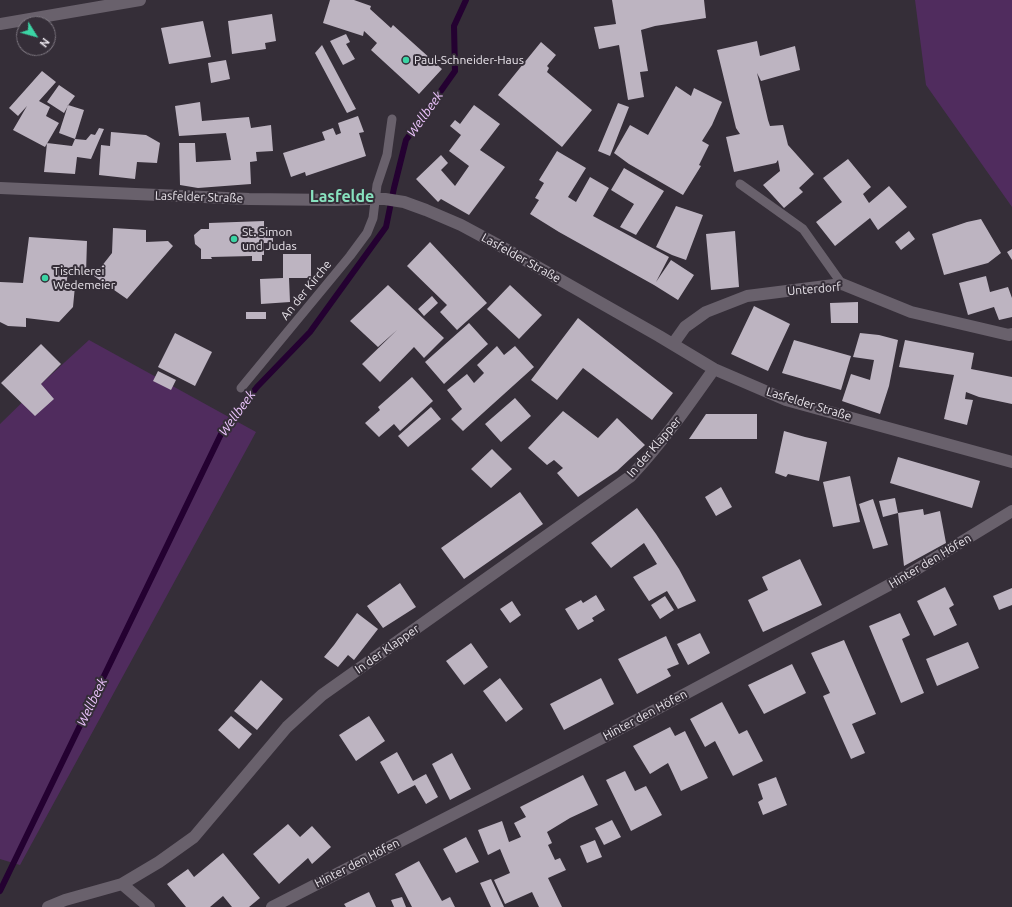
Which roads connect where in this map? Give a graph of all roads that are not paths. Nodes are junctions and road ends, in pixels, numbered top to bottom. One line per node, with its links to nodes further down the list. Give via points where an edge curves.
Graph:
1 (140, 0): 2 (street)
2 (0, 24)
3 (392, 119): 6 (lane, An der Kirche, via 387,155 377,185)
4 (740, 184): 7 (lane, via 803,229)
5 (0, 188): 6 (street, Lasfelder Straße, via 249,199)
6 (381, 199): 9 (street, Lasfelder Straße, via 404,202 461,224); 11 (lane, An der Kirche, via 367,233 350,256)
7 (842, 284): 8 (street, Unterdorf, via 911,312); 9 (street, Unterdorf, via 747,296 706,312 685,327)
8 (1012, 334)
9 (673, 344): 10 (street, Lasfelder Straße)
10 (714, 369): 12 (street, Lasfelder Straße, via 786,400); 14 (street, In der Klapper, via 683,414 631,476 322,695 287,727 194,837)
11 (241, 388)
12 (1012, 462)
13 (1012, 511): 17 (street, Hinter den Höfen, via 898,581 612,733)
14 (122, 884): 15 (street, In der Klapper); 16 (street)
15 (48, 907)
16 (149, 907)
17 (272, 907)

